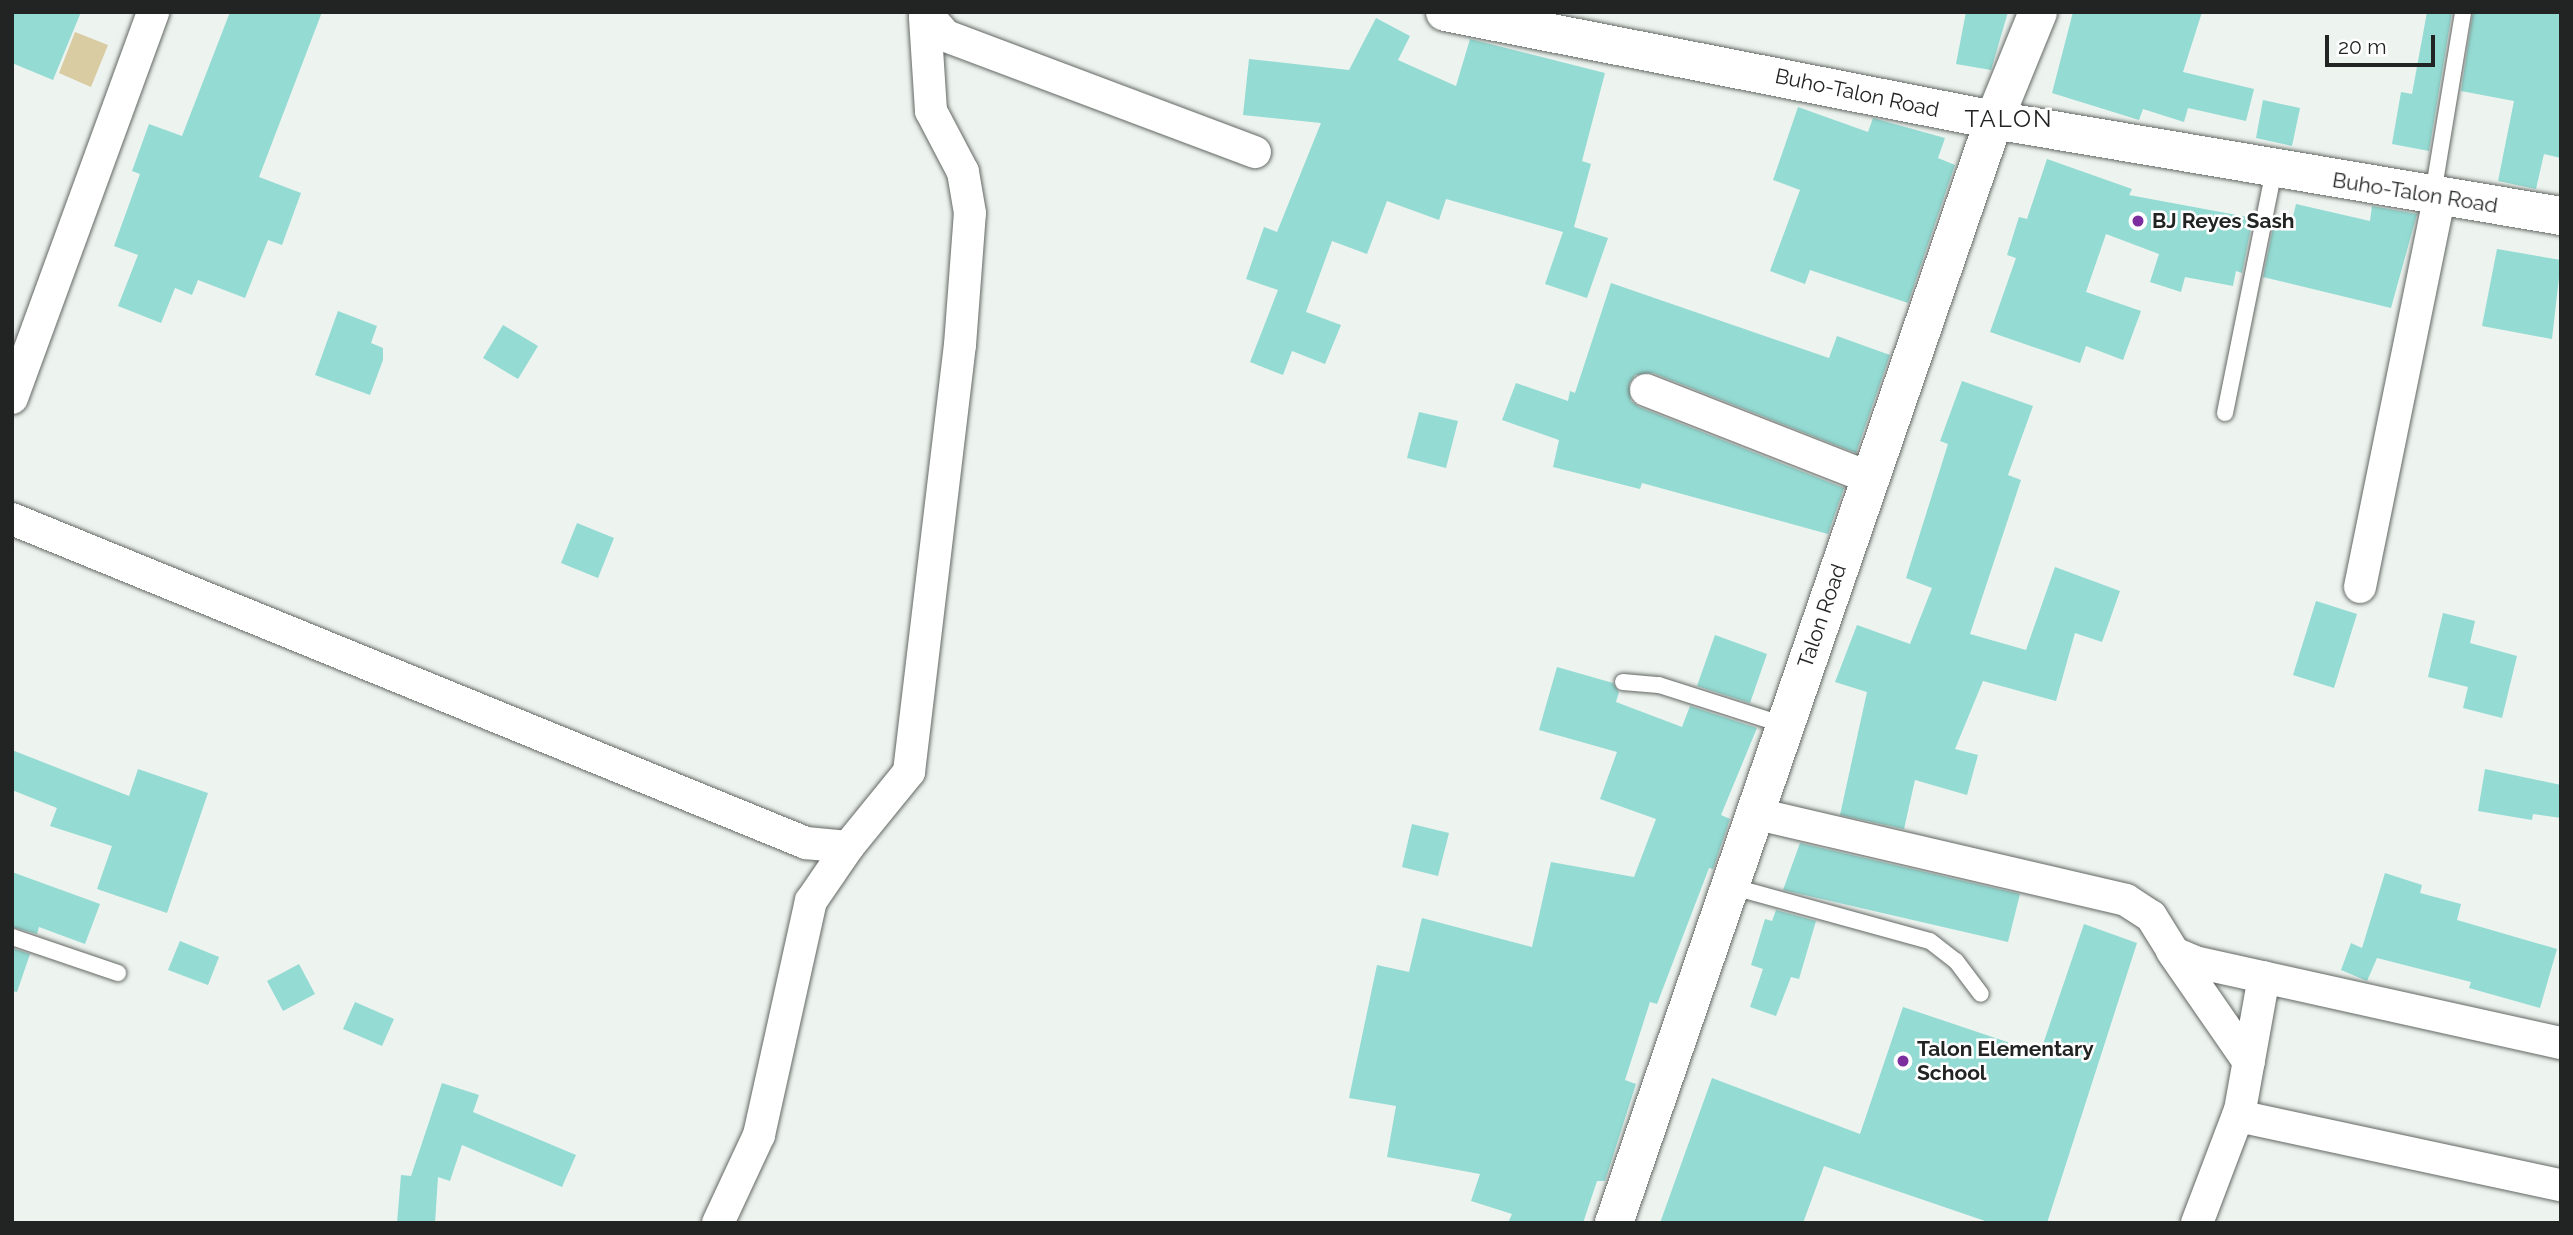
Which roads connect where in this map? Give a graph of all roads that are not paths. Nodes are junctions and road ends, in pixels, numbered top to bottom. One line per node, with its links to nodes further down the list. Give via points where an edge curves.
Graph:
1 (153, 12): 12 (street)
2 (1445, 12): 6 (street, Buho-Talon Road)
3 (2038, 12): 6 (street, Talon Road)
4 (2463, 12): 9 (lane)
5 (925, 15): 7 (street, via 946,36); 20 (street, via 931,111 963,172 970,213 960,345 909,772)
6 (1994, 120): 8 (street, Buho-Talon Road); 14 (street, Talon Road)
7 (1255, 152)
8 (2274, 169): 9 (street, Buho-Talon Road); 13 (lane)
9 (2436, 197): 10 (street, Buho-Talon Road); 16 (street)
10 (2561, 216)
11 (1646, 390): 14 (street)
12 (12, 398)
13 (2225, 414)
14 (1870, 478): 18 (street, Talon Road)
15 (12, 519): 20 (street, via 806,843)
16 (2360, 587)
17 (1623, 682): 18 (lane, via 1658,685)
18 (1784, 725): 19 (street, Talon Road)
19 (1753, 813): 21 (street, Talon Road); 23 (street, via 2126,900 2151,915)
20 (848, 847): 31 (street, via 811,901 759,1135)
21 (1728, 886): 26 (lane, via 1917,936 1956,961); 32 (street, Talon Road)
22 (12, 937): 24 (lane)
23 (2170, 947): 25 (street, via 2195,962); 28 (street)
24 (118, 973)
25 (2264, 977): 27 (street); 28 (street)
26 (1982, 994)
27 (2561, 1043)
28 (2249, 1062): 29 (street)
29 (2238, 1116): 30 (street); 33 (street)
30 (2561, 1185)
31 (718, 1223)
32 (1614, 1223)
33 (2197, 1223)

